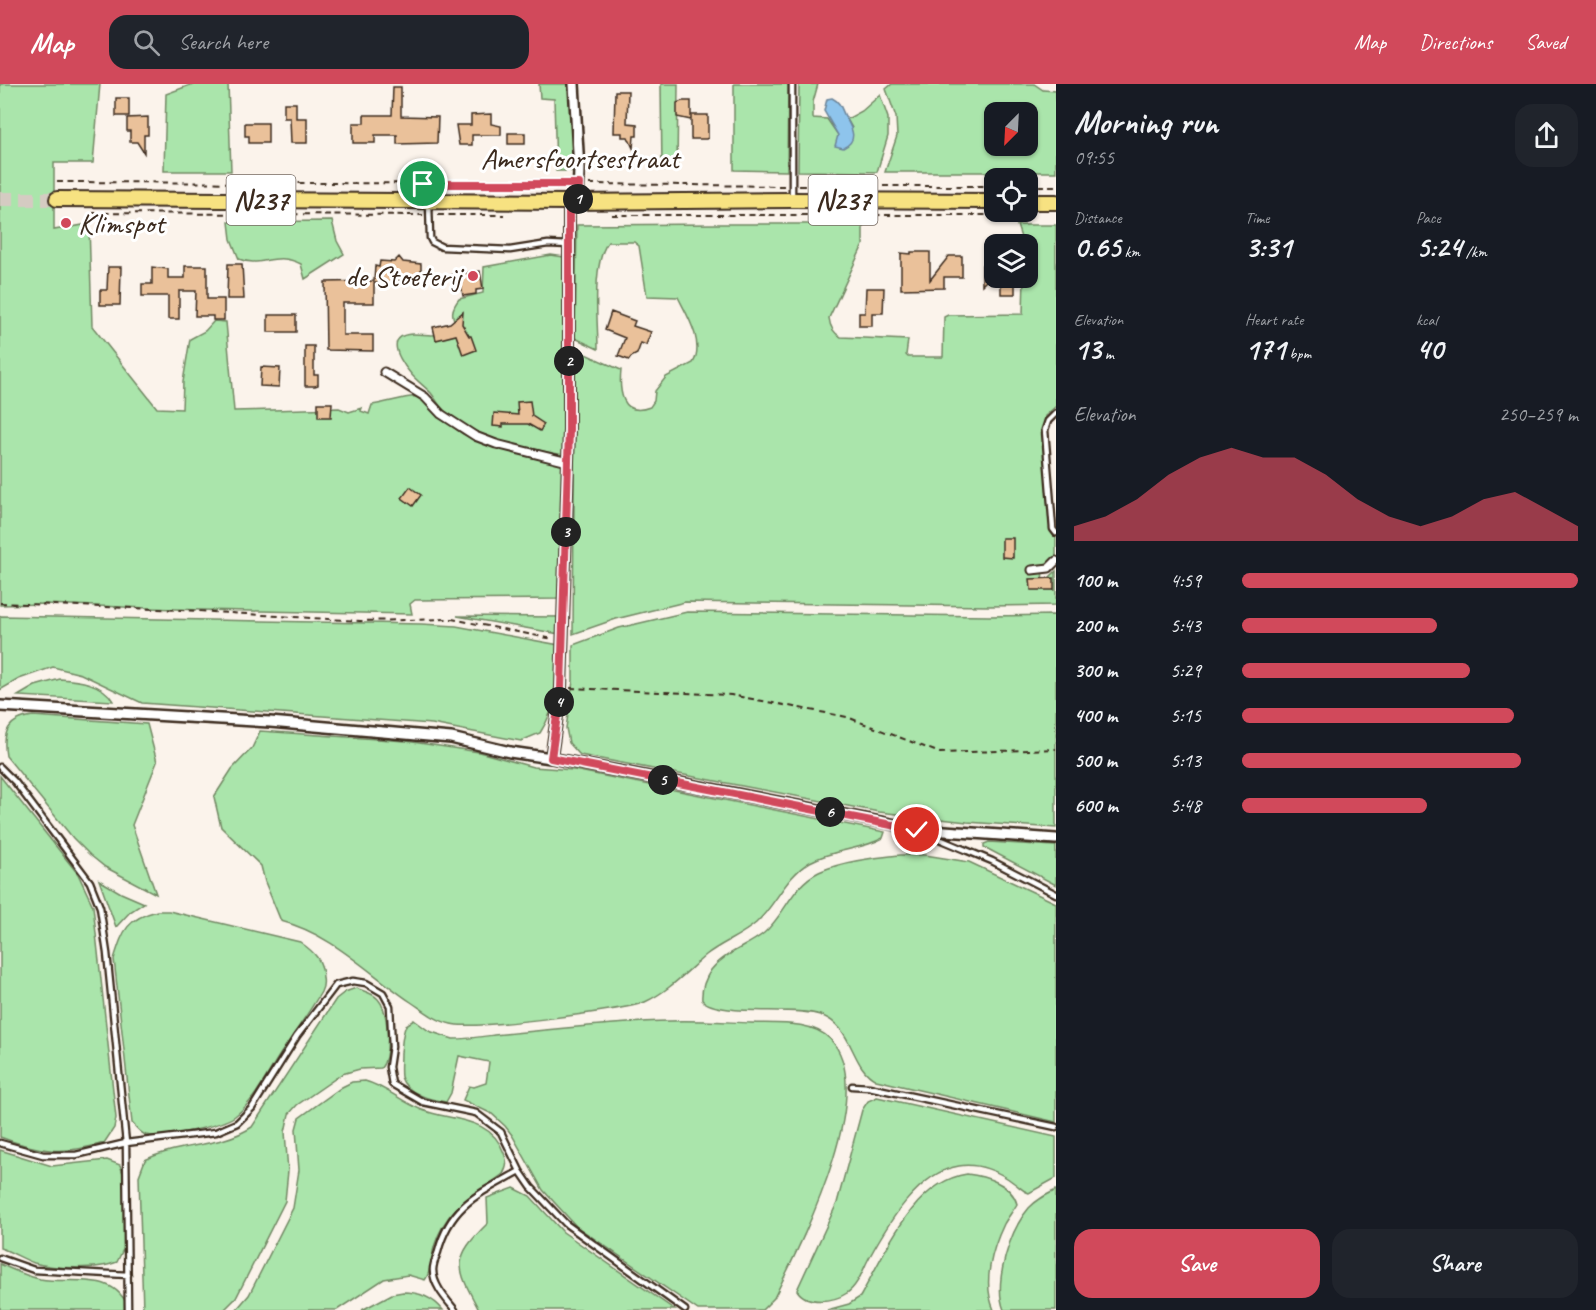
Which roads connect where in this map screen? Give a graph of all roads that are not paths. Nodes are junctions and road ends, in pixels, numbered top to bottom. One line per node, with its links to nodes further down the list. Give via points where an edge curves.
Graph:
1 (574, 84): 8 (street, via 579,184)
2 (792, 84): 4 (lane)
3 (1052, 192): 9 (main road)
4 (792, 193): 7 (main road, Amersfoortsestraat / N237); 8 (main road, Amersfoortsestraat / N237)
5 (57, 199): 6 (main road, Amersfoortsestraat / N237)
6 (429, 200): 8 (main road, Amersfoortsestraat / N237); 10 (lane, via 430,238 442,248 510,250)
7 (984, 201)
8 (573, 202): 10 (street)
9 (1038, 202)
10 (569, 245): 13 (street)
11 (384, 372): 13 (street, via 425,397 441,414 475,436)
12 (1056, 413): 14 (lane, via 1045,430)
13 (568, 462): 18 (street, via 561,688)
14 (1056, 533)
15 (1056, 561): 16 (street, via 1049,568)
16 (1032, 570)
17 (0, 706): 18 (street, via 270,722 451,738)
18 (551, 758): 20 (street)
19 (0, 767): 26 (lane, via 90,882 100,907)
20 (917, 830): 21 (street); 22 (lane, via 992,861)
21 (1056, 839)
22 (1056, 894)
23 (852, 1086): 24 (lane)
24 (1056, 1127)
25 (0, 1143): 26 (lane, via 44,1155 76,1155)
26 (126, 1143): 27 (lane, via 216,1132 237,1123 252,1108 297,1036 336,985 353,981 383,993 390,1006 392,1084 423,1102 476,1113 501,1132); 29 (lane)
27 (520, 1171): 31 (lane, via 472,1199 452,1216 441,1239 433,1270 440,1291); 32 (lane, via 566,1224)
28 (0, 1258): 29 (lane, via 34,1270)
29 (128, 1275): 30 (lane)
30 (128, 1310)
31 (455, 1310)
32 (685, 1310)

